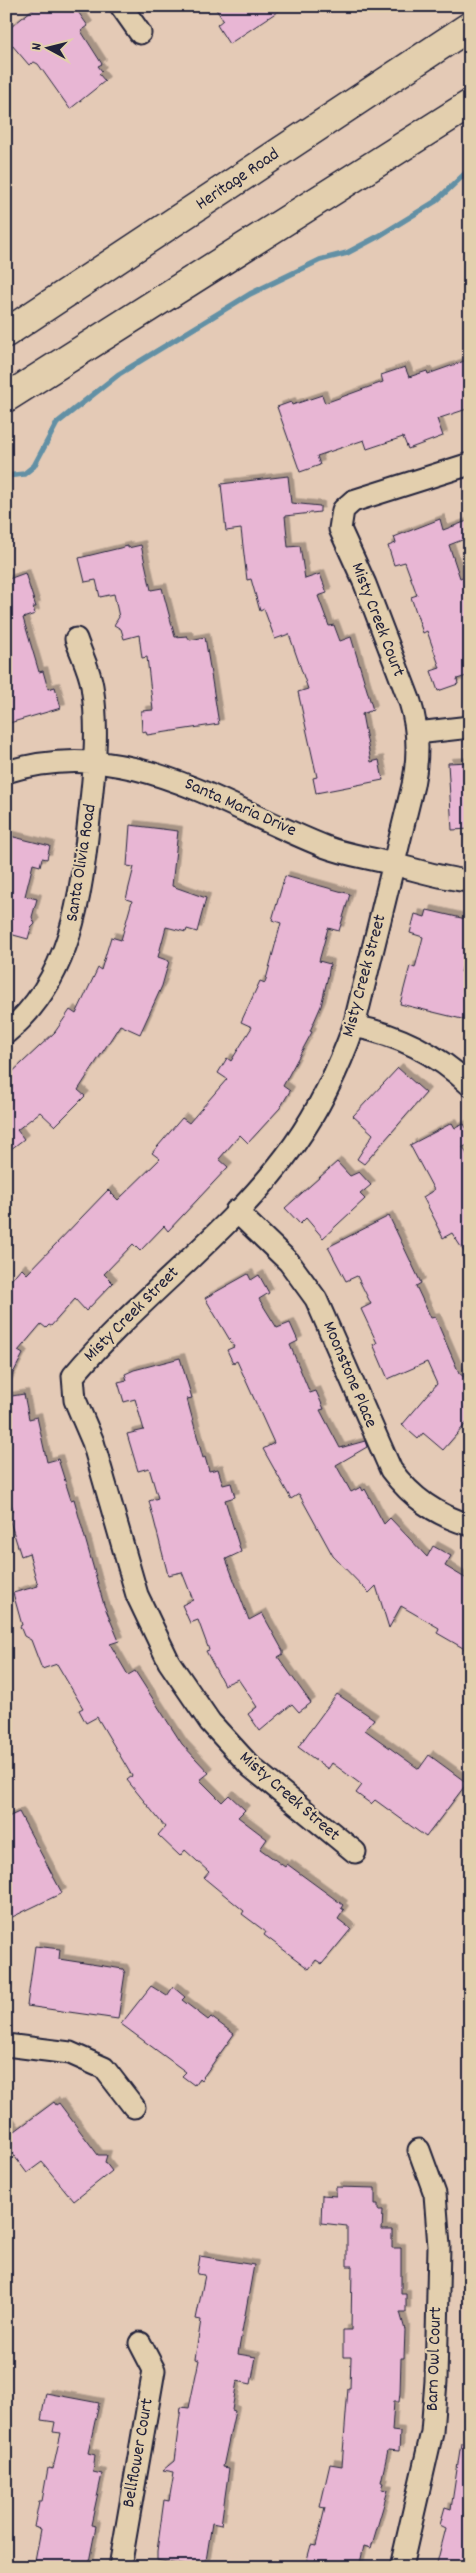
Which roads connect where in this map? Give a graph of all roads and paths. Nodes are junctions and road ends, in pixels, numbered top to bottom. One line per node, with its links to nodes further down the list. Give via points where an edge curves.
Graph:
1 (121, 6): 3 (street)
2 (470, 26): 5 (main road, Heritage Road)
3 (140, 33)
4 (470, 104): 6 (main road)
5 (6, 334)
6 (6, 398)
7 (470, 464): 10 (street, Misty Creek Court, via 353,501 340,516 340,529 410,702)
8 (76, 639): 11 (street, Santa Olivia Road, via 92,685)
9 (470, 727): 10 (street)
10 (417, 733): 13 (street, Misty Creek Court, via 417,768)
11 (96, 763): 12 (street, Santa Maria Drive, via 53,763); 13 (street, Santa Maria Drive, via 153,773 198,788 328,847); 16 (street, Santa Olivia Road, via 82,884 70,938 37,1001)
12 (6, 772)
13 (394, 864): 14 (street, Santa Maria Drive); 15 (street, Misty Creek Street)
14 (470, 881)
15 (354, 1026): 17 (street, via 410,1042 444,1062); 18 (street, Misty Creek Street, via 340,1064 310,1121 275,1169)
16 (6, 1033)
17 (470, 1085)
18 (236, 1211): 19 (street, Moonstone Place, via 290,1262 316,1299 391,1470 401,1484 425,1506 450,1520); 20 (street, Misty Creek Street, via 94,1351 73,1376 75,1400 93,1442 137,1595 169,1662 210,1722 240,1756 274,1788)
19 (470, 1525)
20 (355, 1852)
21 (6, 2045): 22 (street, via 70,2053 104,2068)
22 (134, 2107)
23 (420, 2150): 26 (street, Barn Owl Court, via 435,2194 439,2246 436,2381 432,2432)
24 (140, 2343): 25 (street, Bellflower Court, via 154,2370)
25 (120, 2567)
26 (401, 2567)

